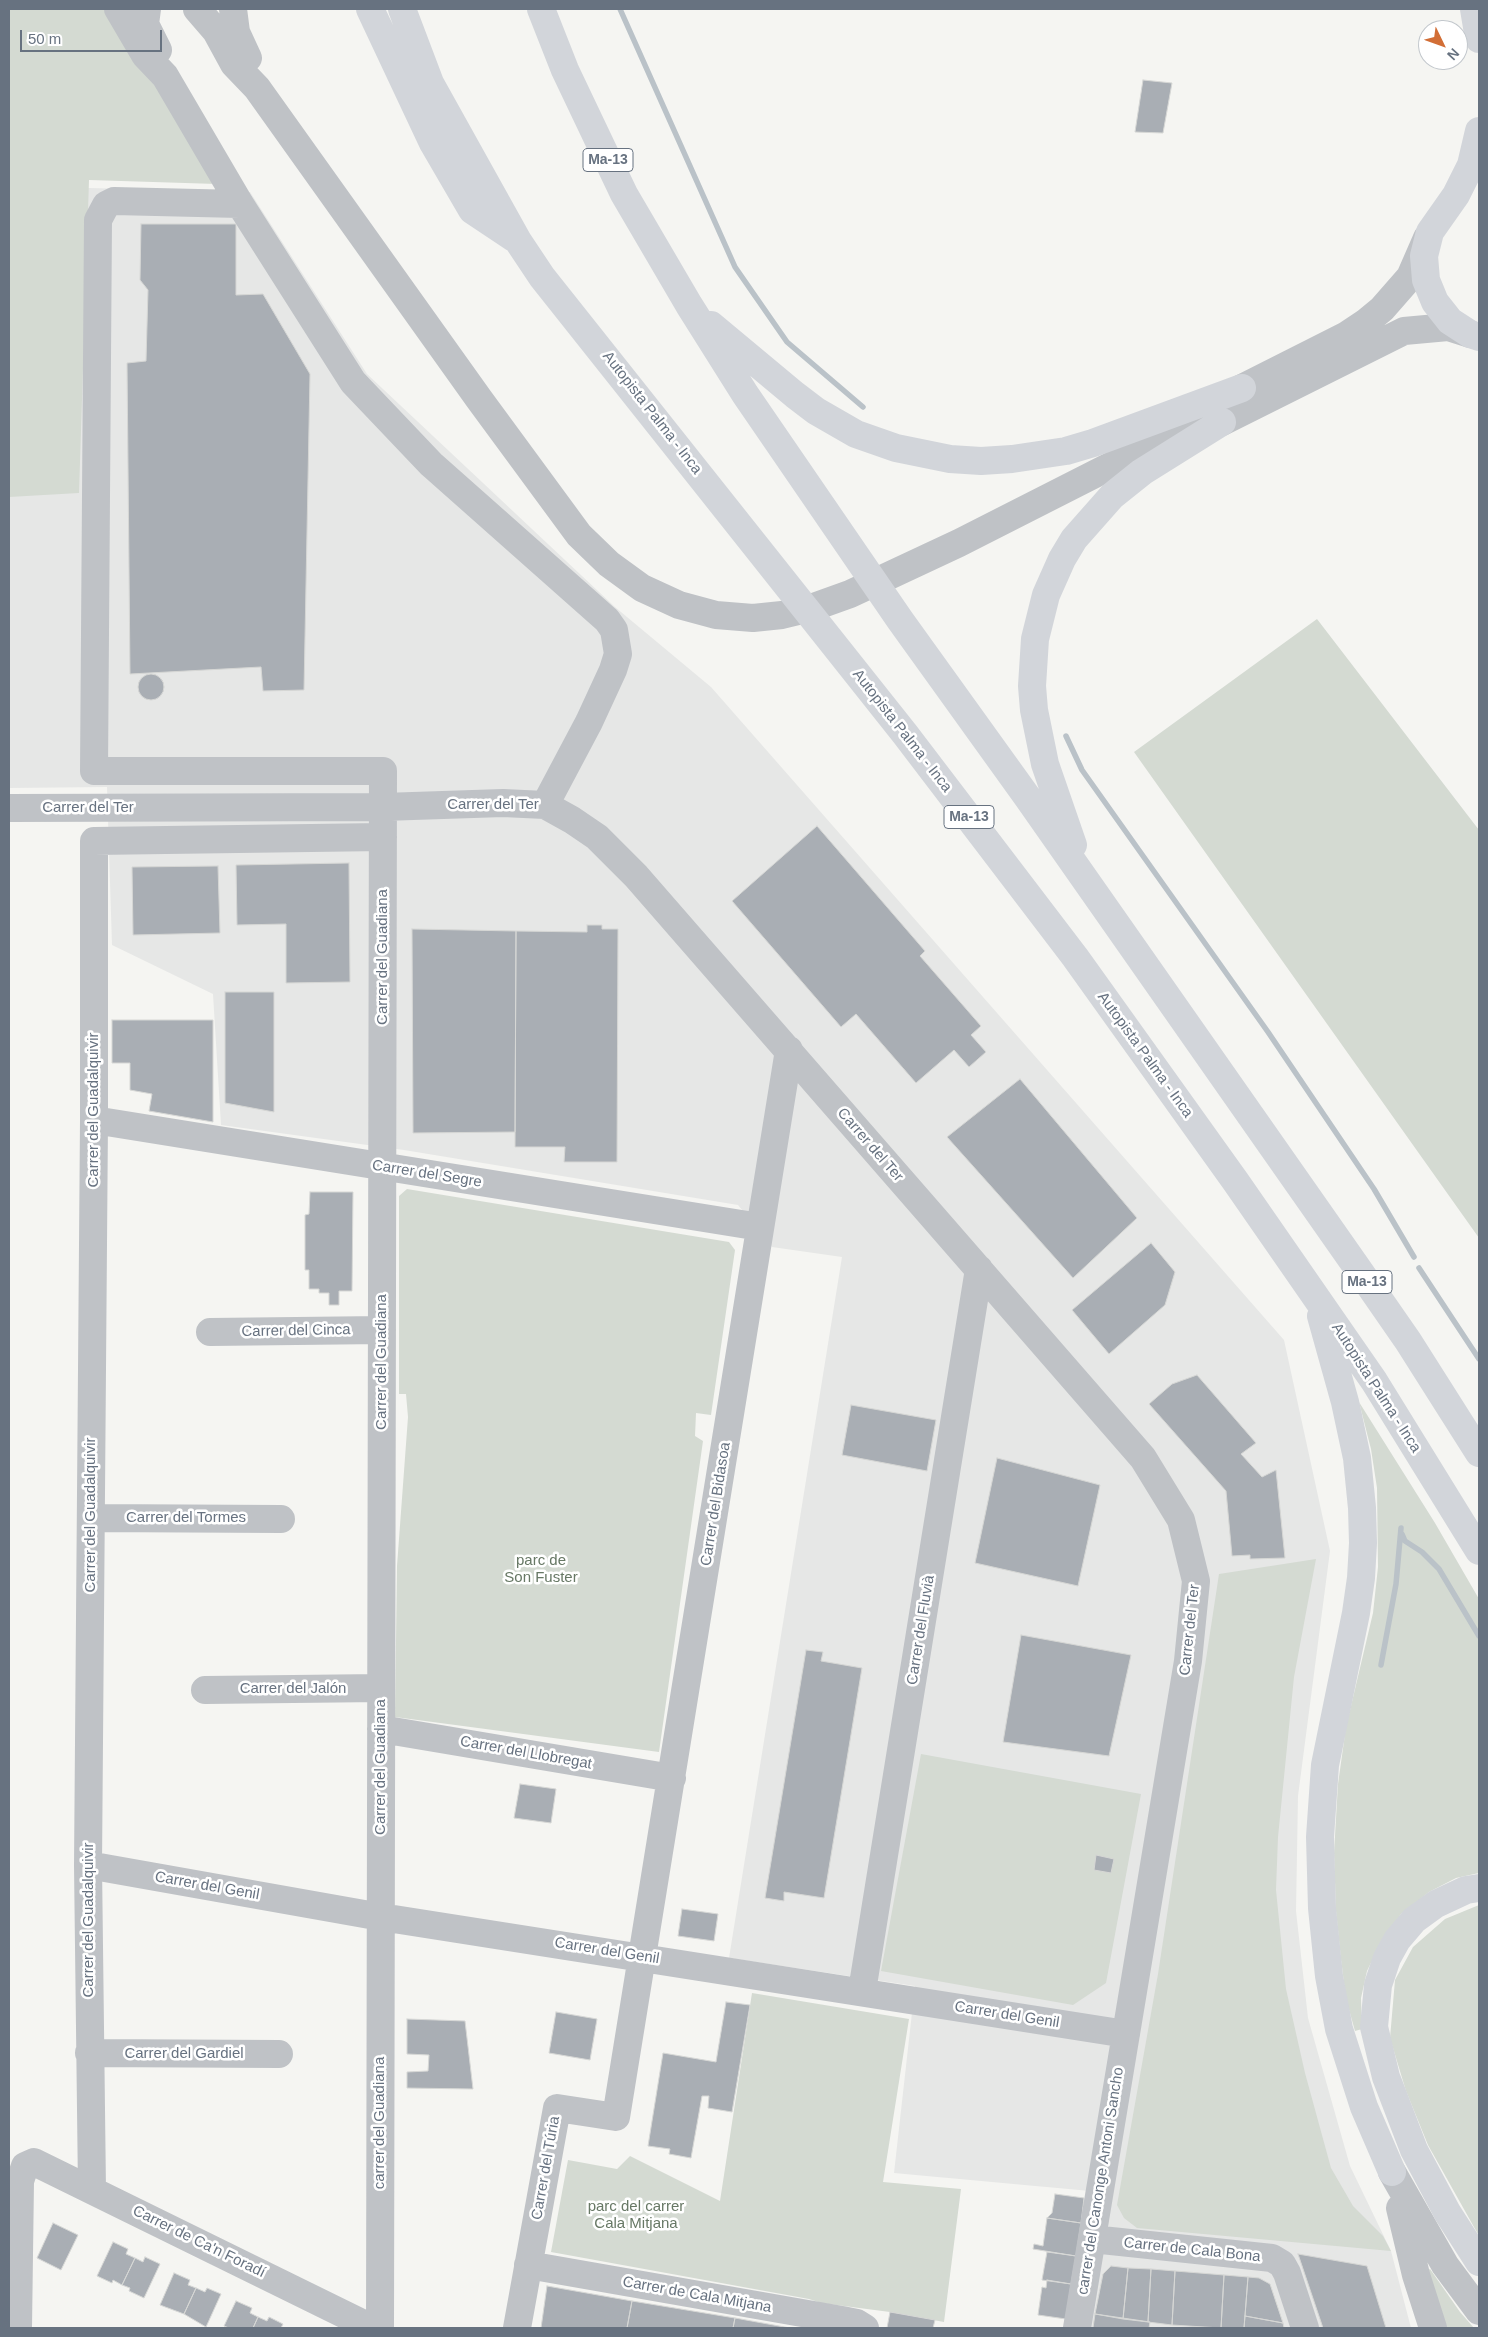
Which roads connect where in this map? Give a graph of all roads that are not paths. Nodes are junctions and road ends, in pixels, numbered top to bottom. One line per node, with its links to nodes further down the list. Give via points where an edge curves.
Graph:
1 (118, 9): 10 (street, via 145,55)
2 (147, 9): 10 (street, via 145,24 157,47)
3 (197, 9): 11 (street, via 213,27 234,64)
4 (233, 9): 11 (street, via 236,32)
5 (370, 9): 16 (main road, via 433,143 472,210)
6 (402, 9): 16 (main road, Autopista Palma - Inca / Ma-13, via 430,83)
7 (541, 9): 17 (main road, Ma-13, via 565,70 624,194)
8 (1474, 9): 9 (main road)
9 (1479, 39)
10 (165, 76): 14 (street)
11 (257, 88): 21 (street, via 579,535 608,564 666,600 706,613 753,618 811,608 870,586)
12 (1479, 131): 15 (main road, via 1471,165 1456,195)
13 (1479, 186): 15 (main road, via 1459,196)
14 (240, 204): 22 (street, via 353,382 431,464 607,620 614,630 618,654 613,670); 23 (street, Carrer del Guadiana, via 114,201 106,205 98,220 94,771 383,771)
15 (1436, 222): 18 (main road, via 1424,256 1426,280 1435,302 1450,321); 19 (street, via 1410,277 1382,309 1347,335)
16 (518, 241): 32 (main road, Autopista Palma - Inca / Ma-13, via 542,277 1007,867 1183,1107)
17 (689, 305): 19 (main road, via 773,378 836,423 896,448 950,459 1012,459 1066,451); 26 (main road, Ma-13, via 900,620)
18 (1474, 336): 20 (street, via 1448,327 1404,331)
19 (1242, 388): 21 (street)
20 (1222, 422): 21 (street); 26 (main road, via 1142,472 1112,496 1074,538 1046,594 1033,663 1036,728 1052,788)
21 (1144, 449)
22 (545, 805): 23 (street, Carrer del Ter, via 503,803); 27 (street, Carrer del Ter, via 597,837 618,856)
23 (383, 807): 24 (street, Carrer del Ter); 25 (street, Carrer del Guadiana)
24 (9, 808)
25 (383, 837): 28 (street, Carrer del Guadalquivir, via 94,841); 29 (street, Carrer del Guadiana)
26 (1085, 879): 35 (main road, Ma-13, via 1402,1333)
27 (789, 1050): 30 (street, Carrer del Bidasoa); 31 (street, Carrer del Ter)
28 (94, 1120): 29 (street, Carrer del Segre); 36 (street, Carrer del Guadalquivir)
29 (382, 1167): 30 (street, Carrer del Segre); 33 (street, Carrer del Guadiana)
30 (760, 1227): 42 (street, Carrer del Bidasoa)
31 (979, 1269): 47 (street, Carrer del Fluvià); 48 (street, Carrer del Ter, via 1143,1458 1181,1520 1196,1581 1188,1660)
32 (1315, 1296): 38 (main road, Autopista Palma - Inca / Ma-13, via 1374,1381); 51 (main road, via 1357,1458 1363,1534 1356,1613 1324,1774 1320,1837 1325,1941 1348,2060)
33 (382, 1330): 34 (street, Carrer del Cinca); 39 (street, Carrer del Guadiana)
34 (210, 1332)
35 (1479, 1452)
36 (92, 1518): 37 (street, Carrer del Tormes); 43 (street, Carrer del Guadalquivir)
37 (281, 1519)
38 (1479, 1551)
39 (381, 1688): 40 (street, Carrer del Jalón); 41 (street, Carrer del Guadiana)
40 (205, 1690)
41 (381, 1729): 42 (street, Carrer del Llobregat); 45 (street, Carrer del Guadiana)
42 (672, 1778): 46 (street, Carrer del Bidasoa)
43 (88, 1865): 45 (street, Carrer del Genil); 49 (street, Carrer del Guadalquivir)
44 (1479, 1888): 54 (main road, via 1466,1890 1436,1904 1414,1920 1397,1940 1378,1985 1374,2027 1386,2077 1414,2150 1447,2212)
45 (381, 1917): 46 (street, Carrer del Genil); 59 (street, carrer del Guadiana)
46 (643, 1957): 47 (street, Carrer del Genil); 55 (street, Carrer del Túria, via 616,2117 557,2108)
47 (862, 1991): 48 (street, Carrer del Genil)
48 (1126, 2034): 53 (street, carrer del Canonge Antoni Sancho)
49 (90, 2053): 50 (street, Carrer del Gardiel); 52 (street, Carrer del Guadalquivir)
50 (278, 2054)
51 (1392, 2172): 56 (street, via 1445,2265); 64 (street, via 1416,2275)
52 (92, 2190): 57 (street, Carrer de Ca'n Foradí, via 37,2163 25,2166 19,2193); 58 (street, Carrer de Ca'n Foradí)
53 (1092, 2239): 62 (street, carrer del Canonge Antoni Sancho); 63 (street, Carrer de Cala Bona, via 1272,2258 1282,2264 1287,2273)
54 (1479, 2262)
55 (528, 2266): 60 (street, Carrer del Túria); 61 (street, Carrer de Cala Mitjana, via 842,2320)
56 (1479, 2311)
57 (18, 2328)
58 (372, 2328)
59 (380, 2328)
60 (517, 2328)
61 (865, 2328)
62 (1077, 2328)
63 (1305, 2328)
64 (1433, 2328)

